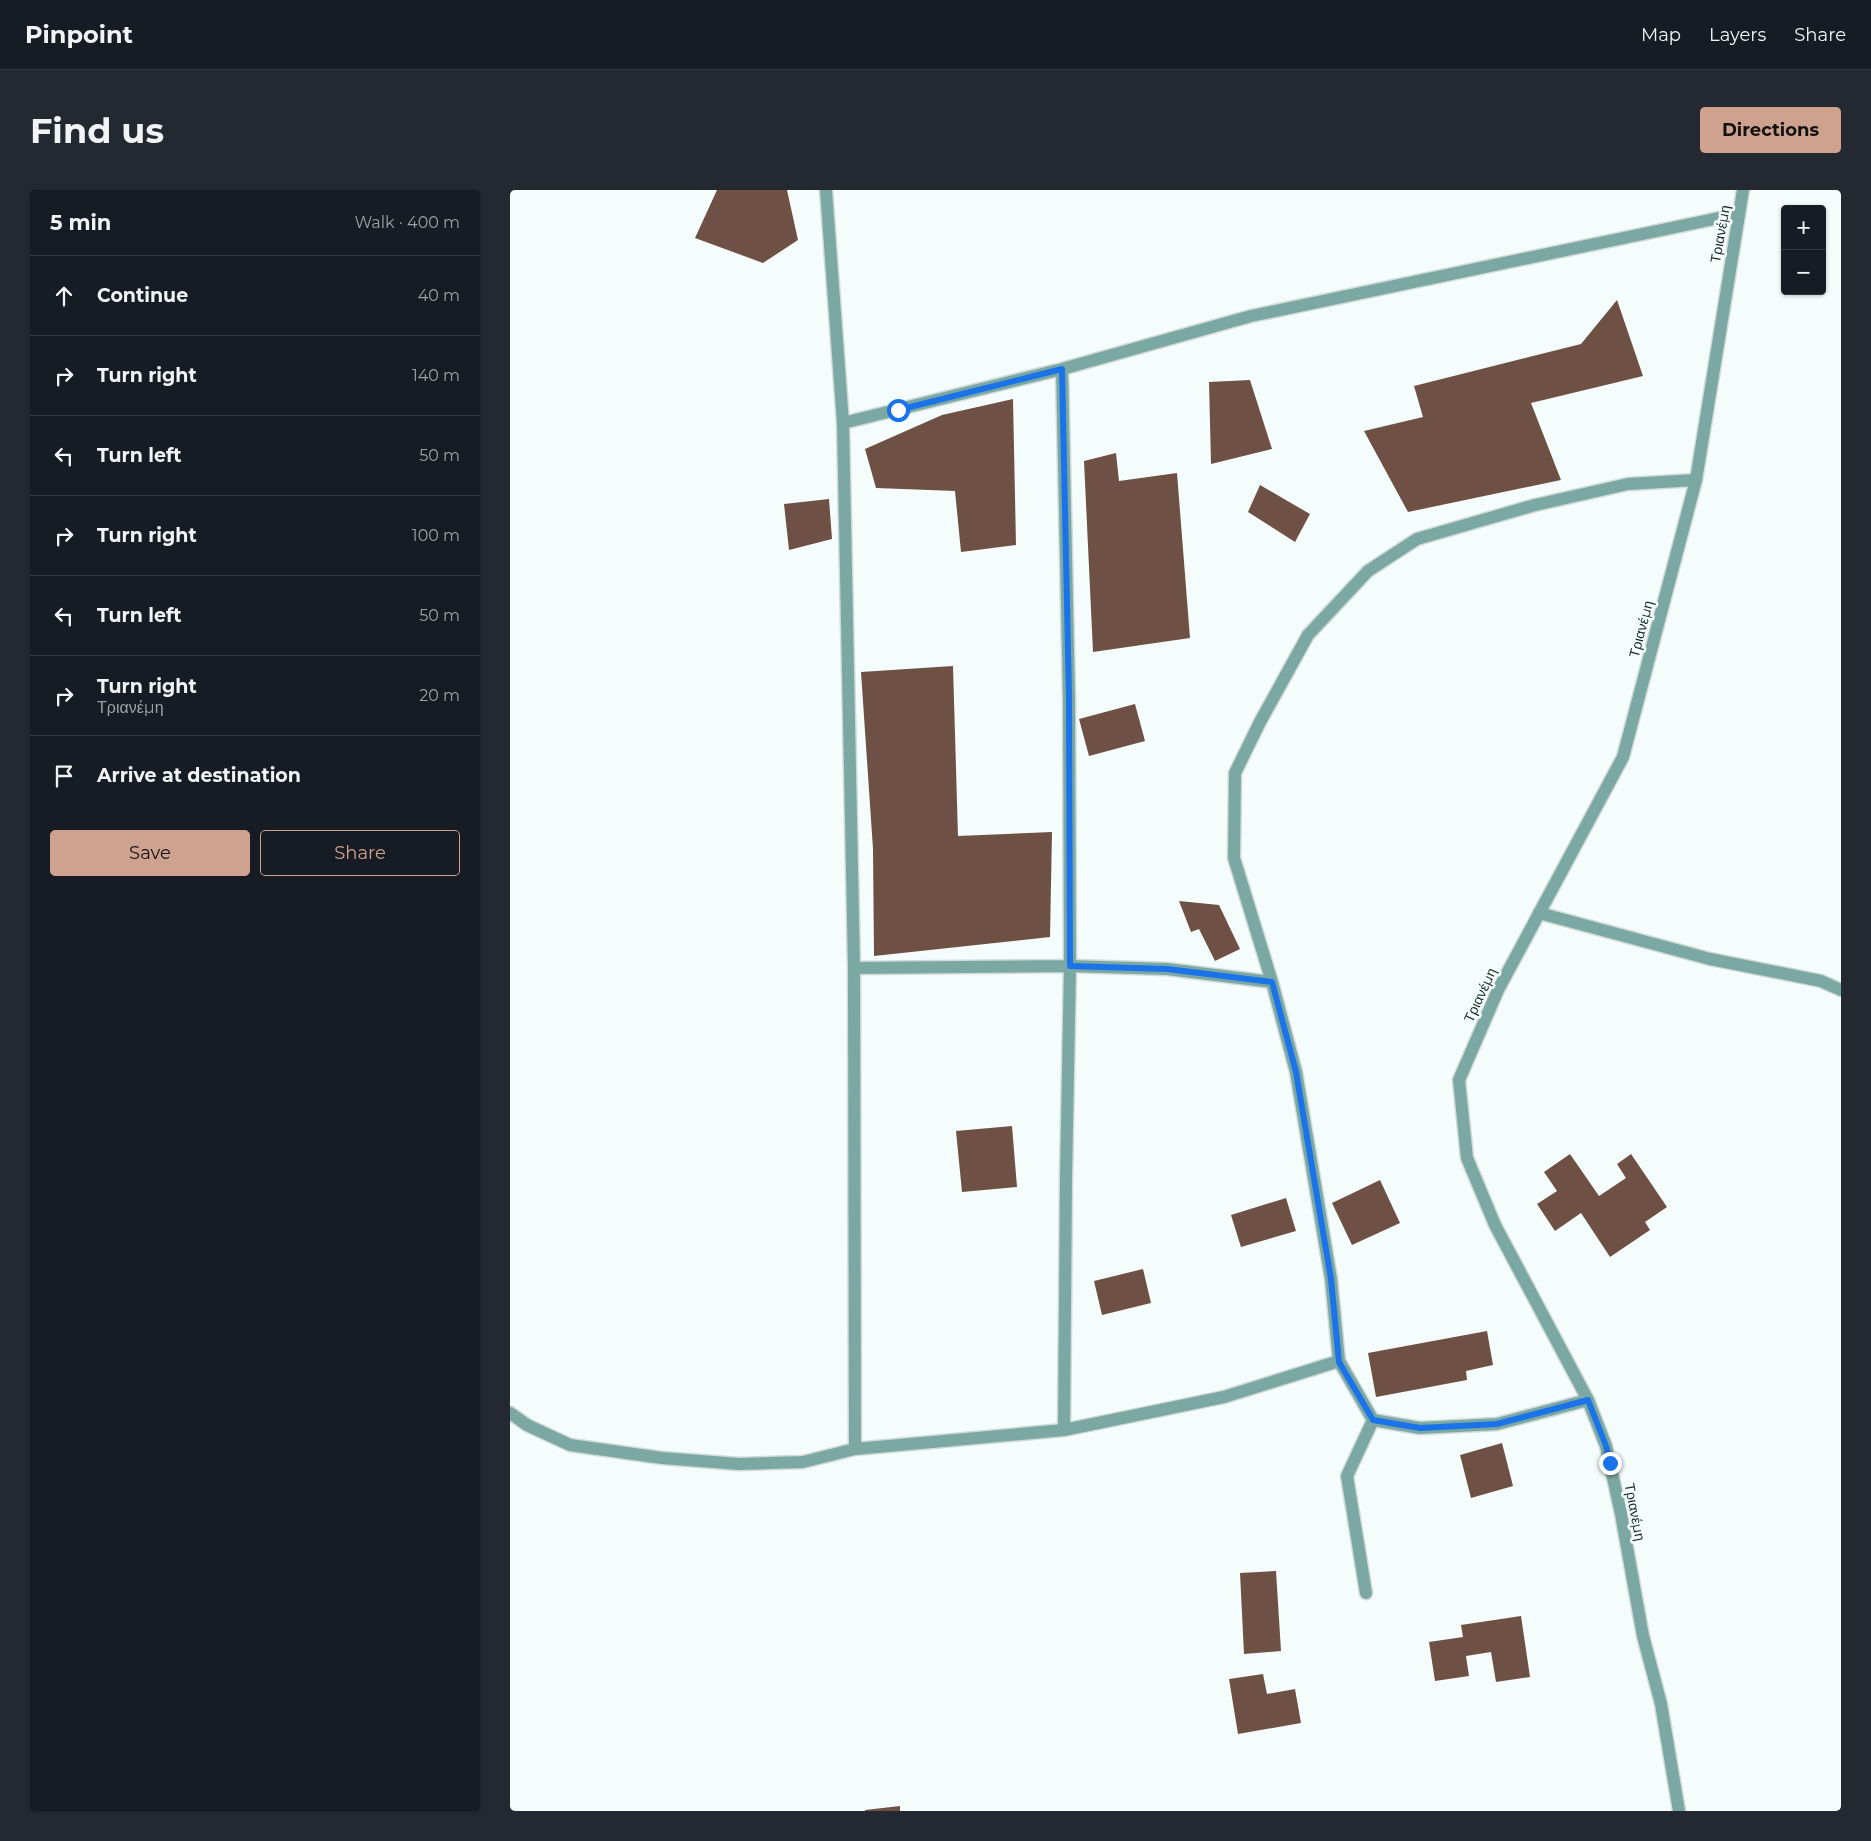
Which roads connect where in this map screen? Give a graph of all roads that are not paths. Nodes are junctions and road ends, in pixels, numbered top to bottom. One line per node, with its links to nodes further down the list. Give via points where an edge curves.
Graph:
1 (826, 190): 5 (street)
2 (1743, 190): 3 (street, Τριανέμη)
3 (1738, 214): 4 (street, via 1251,316); 6 (street, Τριανέμη)
4 (1062, 369): 5 (street); 8 (street)
5 (843, 424): 9 (street)
6 (1696, 480): 7 (street, Τριανέμη, via 1623,757); 10 (street, via 1628,484 1535,505 1417,540 1368,571 1308,635 1235,772 1234,858)
7 (1539, 913): 11 (street, via 1710,959 1821,981); 13 (street, Τριανέμη, via 1498,990 1459,1080 1467,1158 1496,1225)
8 (1070, 966): 9 (street); 10 (street, via 1167,969); 16 (street)
9 (854, 968): 17 (street)
10 (1272, 982): 12 (street, via 1296,1072 1331,1279)
11 (1841, 990)
12 (1339, 1362): 15 (street); 16 (street, via 1224,1397)
13 (1588, 1400): 15 (street, via 1497,1424 1420,1428); 19 (street, Τριανέμη, via 1606,1446 1643,1636 1661,1704)
14 (510, 1413): 17 (street, via 570,1445 662,1458 739,1464 803,1462)
15 (1373, 1420): 18 (street, via 1347,1476)
16 (1064, 1430): 17 (street)
17 (855, 1449)
18 (1366, 1592)
19 (1679, 1811)

